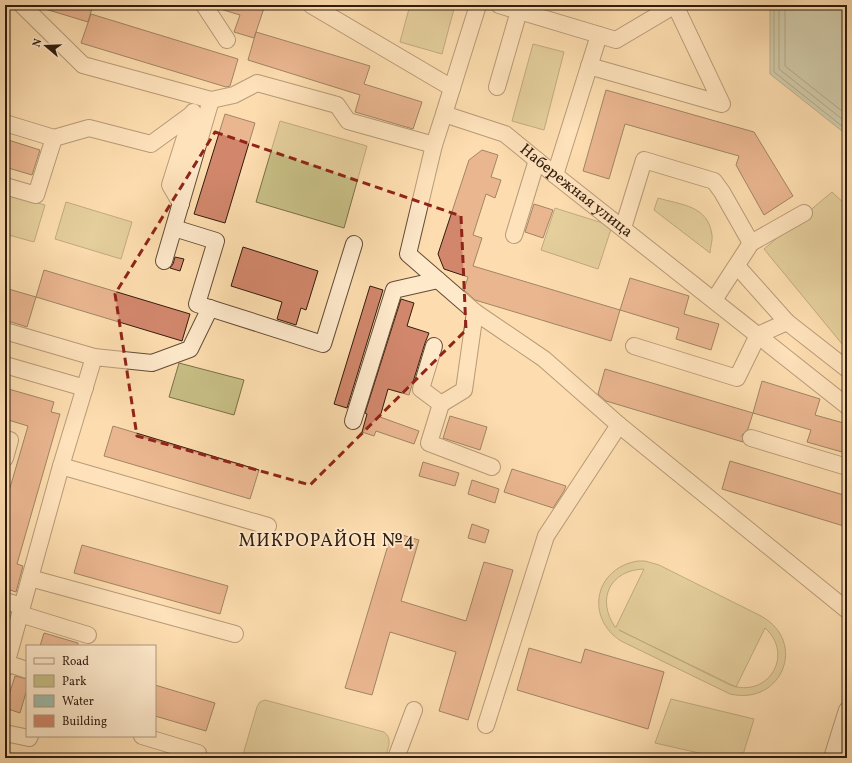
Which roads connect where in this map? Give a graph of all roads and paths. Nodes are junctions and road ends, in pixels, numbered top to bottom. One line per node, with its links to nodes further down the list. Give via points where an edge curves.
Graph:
1 (22, 5): 13 (street, via 83,65)
2 (204, 5): 9 (street)
3 (311, 5): 12 (street)
4 (478, 5): 12 (street)
5 (499, 5): 7 (street)
6 (675, 5): 8 (street, via 616,40); 10 (street, via 722,104)
7 (519, 11): 8 (street); 11 (street)
8 (598, 35): 10 (street)
9 (227, 40)
10 (589, 66): 20 (street)
11 (497, 87)
12 (452, 88): 15 (street)
13 (204, 98): 14 (street); 18 (street, via 234,95 256,83 337,105 348,121); 22 (street)
14 (192, 114): 17 (street, via 151,144 89,128); 22 (street, via 170,185)
15 (444, 114): 18 (street); 19 (street, Набережная улица, via 505,134)
16 (5, 123): 17 (street)
17 (54, 138): 21 (street, via 36,194)
18 (434, 144): 31 (street, via 408,254)
19 (537, 160): 20 (street, Набережная улица); 26 (street)
20 (554, 175): 25 (street, Набережная улица)
21 (5, 186)
22 (181, 204): 24 (street)
23 (804, 213): 27 (street)
24 (174, 228): 29 (street); 33 (street, via 216,241 197,304)
25 (623, 228): 27 (street, via 644,160 714,182); 32 (street, Набережная улица)
26 (514, 235)
27 (751, 243): 30 (street)
28 (354, 244): 33 (street, via 323,344)
29 (164, 261)
30 (737, 266): 32 (street); 35 (street)
31 (438, 280): 34 (street); 46 (street, via 394,290)
32 (714, 300): 37 (street, Набережная улица)
33 (210, 308): 40 (street, via 190,349 152,363)
34 (475, 312): 44 (street, via 464,390); 47 (street, via 544,359)
35 (787, 322): 37 (street); 42 (street)
36 (5, 331): 40 (street)
37 (758, 335): 39 (street, via 737,378); 45 (street, Набережная улица)
38 (434, 346): 44 (street, via 421,389)
39 (634, 346)
40 (94, 357): 43 (street)
41 (5, 365): 43 (street)
42 (847, 369)
43 (84, 388): 51 (street)
44 (441, 404): 52 (street, via 430,443)
45 (847, 406)
46 (353, 421)
47 (620, 425): 58 (street); 65 (street, via 546,536)
48 (751, 438): 53 (street)
49 (5, 439): 50 (street, via 10,440)
50 (5, 458)
51 (60, 466): 54 (street); 55 (street)
52 (492, 467)
53 (847, 468)
54 (268, 526)
55 (30, 578): 57 (street); 60 (street)
56 (5, 601): 57 (street)
57 (21, 610): 59 (street); 61 (street)
58 (847, 610)
59 (88, 634)
60 (235, 634)
61 (6, 665): 62 (street)
62 (26, 670)
63 (414, 710): 70 (street)
64 (847, 710): 71 (street)
65 (486, 725)
66 (5, 733): 67 (street)
67 (29, 737)
68 (145, 737): 69 (street)
69 (198, 753)
70 (396, 758)
71 (832, 758)

